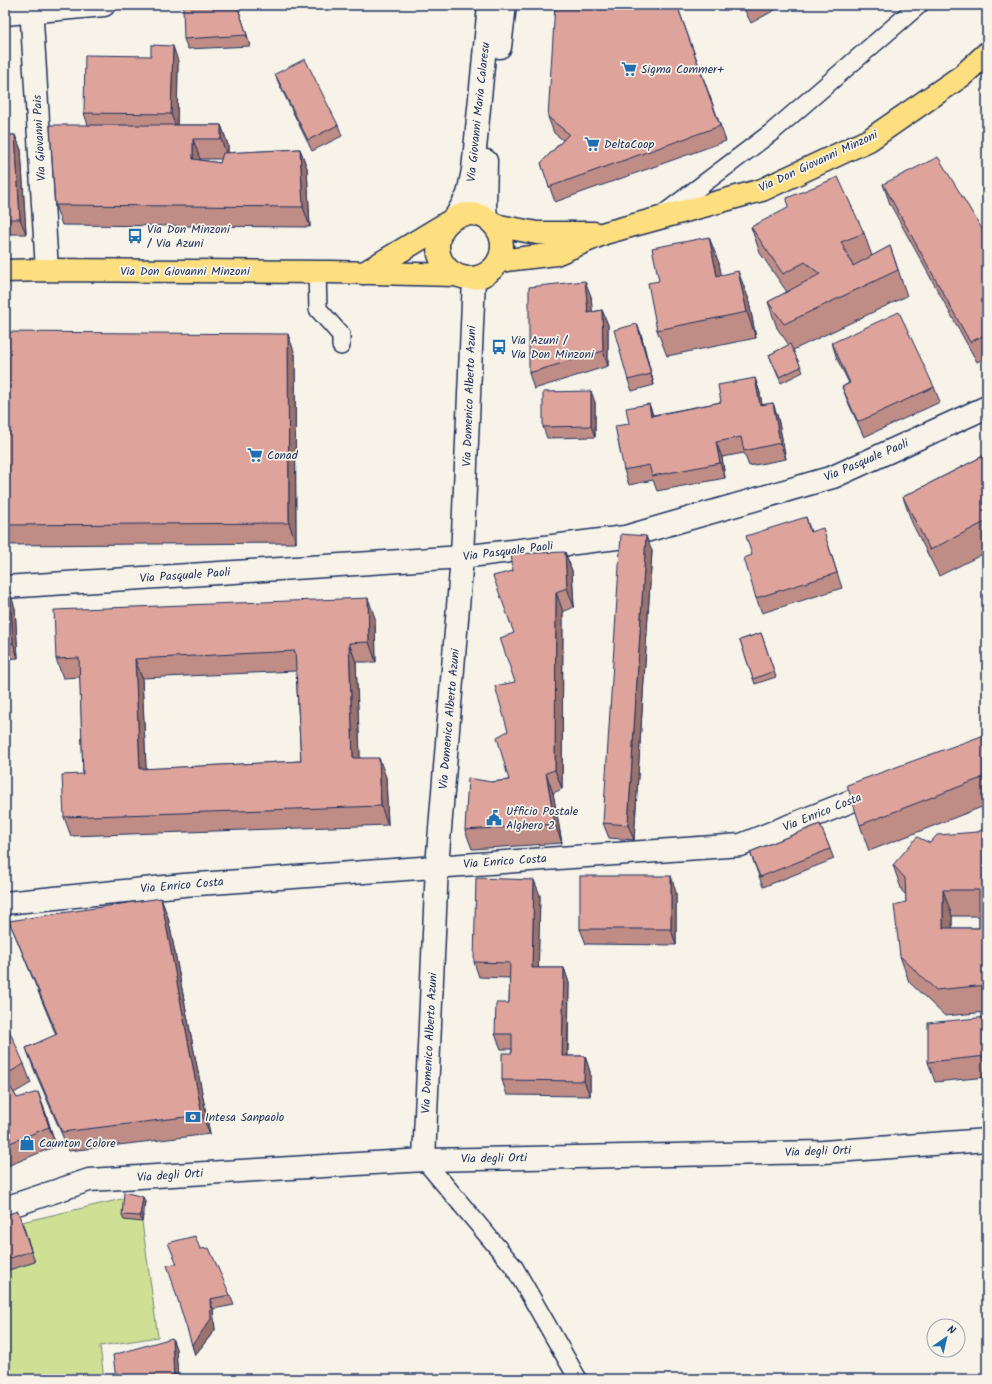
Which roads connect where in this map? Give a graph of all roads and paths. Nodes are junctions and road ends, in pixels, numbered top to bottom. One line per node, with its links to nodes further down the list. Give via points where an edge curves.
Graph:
1 (104, 5): 5 (street)
2 (489, 5): 9 (street, Via Giovanni Maria Calaresu, via 473,170 468,195)
3 (505, 5): 10 (street, Via Giovanni Maria Calaresu, via 485,171 484,206)
4 (919, 5): 8 (lane, via 772,132)
5 (31, 8): 6 (street); 13 (street, Via Giovanni Pais)
6 (5, 14)
7 (987, 53): 8 (main road, Via Don Giovanni Minzoni, via 963,75 869,140 762,190)
8 (658, 218): 11 (main road, Via Don Giovanni Minzoni)
9 (452, 220): 10 (main road, via 474,213); 16 (main road); 17 (main road, via 442,229 438,250 441,262 446,268)
10 (490, 221): 11 (main road, Via Don Giovanni Minzoni, via 537,234); 12 (main road, via 502,239 503,250)
11 (605, 233): 12 (main road, Via Don Giovanni Minzoni, via 556,254)
12 (499, 261): 17 (main road, via 493,270 484,276)
13 (47, 270): 14 (main road, Via Don Giovanni Minzoni); 15 (main road, Via Don Giovanni Minzoni)
14 (5, 272)
15 (317, 272): 16 (main road, Via Don Giovanni Minzoni); 18 (lane, via 318,309 341,335)
16 (364, 273): 17 (main road, Via Don Giovanni Minzoni)
17 (464, 277): 20 (street, Via Domenico Alberto Azuni)
18 (341, 346)
19 (987, 407): 20 (street, Via Pasquale Paoli, via 833,477 625,537)
20 (462, 557): 21 (street, Via Pasquale Paoli); 23 (street, Via Domenico Alberto Azuni)
21 (5, 587)
22 (897, 782): 23 (street, Via Enrico Costa, via 741,845)
23 (437, 866): 24 (street, Via Enrico Costa, via 159,887); 26 (street, Via Domenico Alberto Azuni)
24 (5, 903)
25 (987, 1140): 26 (street, Via degli Orti, via 823,1152)
26 (424, 1160): 27 (street, Via degli Orti, via 89,1180); 28 (lane, via 514,1267)
27 (5, 1208)
28 (578, 1379)

